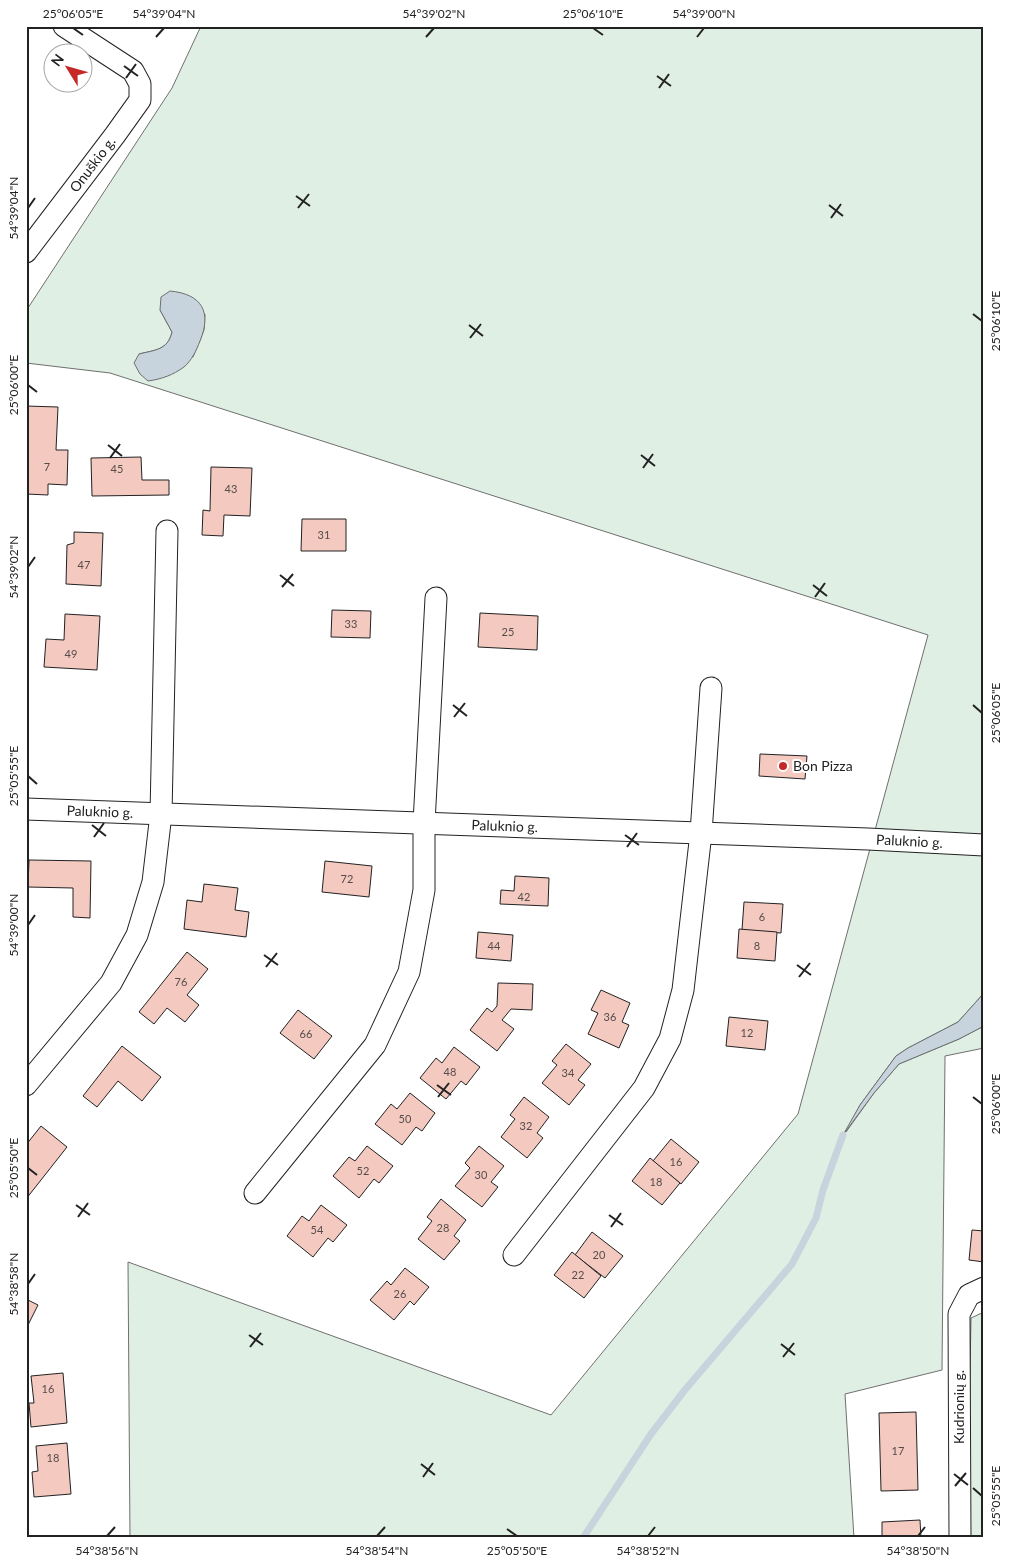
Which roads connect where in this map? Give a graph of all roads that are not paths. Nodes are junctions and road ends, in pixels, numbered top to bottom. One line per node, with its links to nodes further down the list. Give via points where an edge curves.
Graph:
1 (64, 26): 2 (street, Onuškio g., via 133,72 140,84 140,100)
2 (26, 252)
3 (166, 531): 7 (street)
4 (436, 598): 8 (street)
5 (711, 688): 9 (street)
6 (26, 809): 7 (street, Paluknio g.)
7 (161, 814): 8 (street, Paluknio g.); 11 (street, via 153,882 137,935 111,983)
8 (424, 823): 9 (street, Paluknio g.); 12 (street, via 424,890 409,972 375,1045)
9 (701, 833): 10 (street, Paluknio g.); 13 (street, via 683,990 670,1039 644,1088)
10 (984, 844)
11 (26, 1085)
12 (254, 1193)
13 (514, 1255)
14 (984, 1288): 15 (street, Kudrionių g., via 969,1295 959,1314)
15 (960, 1538)

